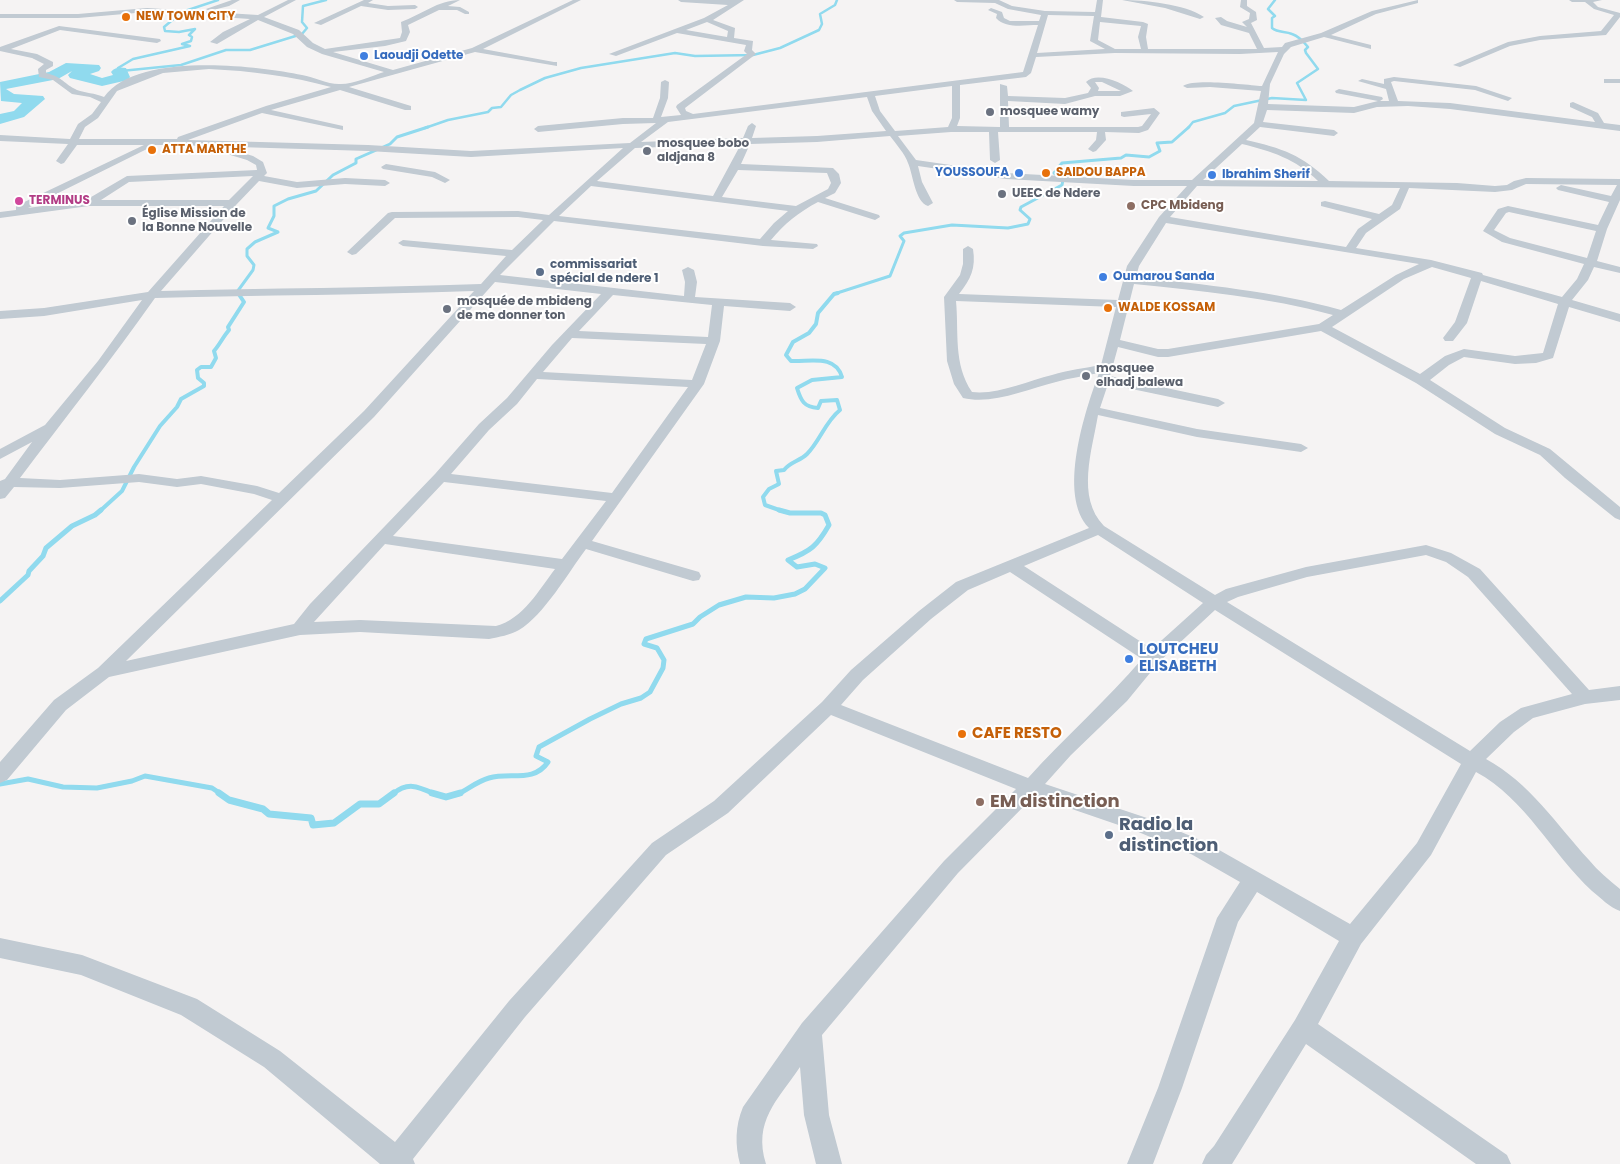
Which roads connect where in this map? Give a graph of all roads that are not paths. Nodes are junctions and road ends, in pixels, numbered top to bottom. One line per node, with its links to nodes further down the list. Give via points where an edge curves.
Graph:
1 (237, 0): 21 (street)
2 (293, 0): 28 (street)
3 (370, 0): 17 (street)
4 (457, 0): 18 (street)
5 (578, 0): 44 (street)
6 (681, 0): 16 (street)
7 (957, 0): 14 (street)
8 (1100, 0): 29 (street)
9 (1125, 0): 30 (street, via 1166,6)
10 (1244, 0): 36 (street, via 1243,7 1253,12 1253,20 1246,22)
11 (1416, 0): 37 (street, via 1374,12)
12 (1572, 0): 15 (street)
13 (1606, 0): 15 (street)
14 (995, 1): 23 (street, via 1010,8)
15 (1588, 1): 26 (street, via 1596,8)
16 (737, 2): 32 (street)
17 (359, 4): 19 (street); 33 (street)
18 (438, 8): 22 (street, via 458,8); 25 (street)
19 (413, 10): 24 (street); 25 (street)
20 (991, 10): 34 (street, via 1000,13 1002,20 1007,22)
21 (191, 13): 27 (street, via 147,10 78,16); 28 (street)
22 (467, 13)
23 (1045, 13): 29 (street); 34 (street)
24 (375, 14)
25 (424, 14): 47 (street, via 404,24 406,32 403,39)
26 (1619, 15): 52 (street, via 1604,33 1508,44)
27 (0, 16)
28 (257, 17): 40 (street); 47 (street, via 296,32 310,45)
29 (1097, 17): 46 (street, via 1143,24); 49 (street, via 1094,41)
30 (1200, 17)
31 (1219, 18): 36 (street, via 1224,23)
32 (707, 20): 35 (street); 39 (street, via 732,30)
33 (318, 23)
34 (1041, 23): 50 (street)
35 (677, 30): 39 (street); 48 (street)
36 (1251, 31): 45 (street)
37 (1324, 34): 41 (street); 43 (street, via 1292,43)
38 (157, 40): 42 (street, via 59,28)
39 (730, 40): 76 (street, via 750,43 748,51 752,54 680,106 683,112)
40 (214, 42)
41 (1368, 47)
42 (2, 48): 69 (street, via 34,56 50,64 42,69 42,75 56,78 75,92)
43 (1284, 49): 45 (street); 63 (street)
44 (475, 50): 51 (street); 53 (street)
45 (1262, 50): 46 (street)
46 (1145, 51): 49 (street)
47 (325, 52): 53 (street)
48 (613, 54)
49 (1117, 54): 50 (street)
50 (1034, 55): 54 (street, via 1027,73)
51 (554, 64)
52 (1457, 66)
53 (395, 73): 61 (street)
54 (1003, 78): 59 (street); 67 (street)
55 (1362, 81): 62 (street)
56 (1607, 81): 57 (street)
57 (1620, 81)
58 (665, 82): 77 (street)
59 (956, 84): 66 (street); 84 (street, via 956,118)
60 (1187, 86): 63 (street)
61 (340, 87): 69 (street, via 283,73 209,67 162,71 139,78 114,89); 73 (street); 74 (street)
62 (1390, 88): 68 (street, via 1387,81 1390,79 1421,80 1483,90); 70 (street)
63 (1265, 89): 71 (street)
64 (1339, 91): 70 (street)
65 (1092, 93): 67 (street, via 1065,101)
66 (870, 95): 76 (street); 88 (street, via 876,111)
67 (1004, 98): 86 (street)
68 (1508, 98)
69 (105, 101): 92 (street, via 81,126)
70 (1393, 102): 71 (street, via 1354,110); 80 (street, via 1450,106)
71 (1263, 103): 78 (street)
72 (1573, 105): 80 (street, via 1595,115)
73 (408, 108)
74 (262, 111): 81 (street); 94 (street)
75 (1124, 114): 87 (street, via 1156,113 1145,128)
76 (692, 116): 77 (street)
77 (661, 120): 83 (street); 97 (street)
78 (1258, 124): 89 (street); 91 (street)
79 (752, 126): 95 (street)
80 (1601, 126): 82 (street)
81 (340, 128)
82 (1620, 128)
83 (538, 129)
84 (951, 129): 85 (street); 88 (street)
85 (993, 129): 86 (street); 100 (street)
86 (1004, 129): 87 (street)
87 (1101, 130): 98 (street, via 1100,140)
88 (894, 132): 95 (street); 102 (street)
89 (1334, 133)
90 (0, 138): 92 (street)
91 (1240, 141): 112 (street); 113 (street, via 1293,156 1310,167)
92 (74, 142): 93 (street); 101 (street)
93 (158, 142): 94 (street); 124 (street)
94 (173, 142): 96 (street)
95 (748, 142): 97 (street); 104 (street)
96 (207, 144): 99 (street); 105 (street, via 250,158 260,164)
97 (633, 145): 99 (street, via 472,154); 111 (street)
98 (1093, 149)
99 (411, 150): 103 (street)
100 (995, 160)
101 (61, 161)
102 (913, 162): 112 (street, via 1006,176); 121 (street, via 917,182)
103 (386, 167): 106 (street, via 435,175); 108 (street)
104 (735, 167): 116 (street); 117 (street, via 830,170 836,183 832,191)
105 (259, 175): 108 (street, via 297,185); 119 (street, via 127,179); 120 (street)
106 (445, 180)
107 (1526, 181): 109 (street); 114 (street, via 1502,189); 118 (street)
108 (367, 182): 110 (street)
109 (1620, 182)
110 (385, 183)
111 (588, 183): 116 (street); 127 (street)
112 (1194, 184): 113 (street); 128 (street)
113 (1326, 184): 114 (street)
114 (1406, 185): 126 (street, via 1396,207)
115 (1620, 187): 118 (street)
116 (716, 199): 123 (street)
117 (817, 199): 123 (street); 125 (street)
118 (1615, 200): 129 (street)
119 (89, 203): 120 (street); 124 (street)
120 (232, 203): 145 (street)
121 (928, 203)
122 (1325, 204): 126 (street)
123 (797, 209): 131 (street)
124 (3, 216)
125 (875, 217)
126 (1381, 218): 134 (street, via 1362,232)
127 (550, 219): 131 (street); 135 (street, via 492,213 392,215); 136 (street)
128 (1164, 219): 134 (street); 142 (street, via 1133,266)
129 (1602, 229): 137 (street); 137 (street, via 1508,209 1502,211 1488,231 1506,240)
130 (403, 243): 136 (street)
131 (762, 243): 132 (street)
132 (813, 246)
133 (968, 249): 146 (street, via 968,273)
134 (1349, 250): 138 (street)
135 (352, 252)
136 (516, 254): 143 (street)
137 (1591, 262): 140 (street); 149 (street, via 1582,280)
138 (1431, 263): 141 (street); 152 (street, via 1400,277)
139 (688, 270): 147 (street, via 691,282)
140 (1620, 270)
141 (1478, 275): 149 (street); 157 (street, via 1461,323)
142 (1129, 280): 150 (street); 152 (street, via 1241,292 1296,301)
143 (489, 282): 144 (street); 145 (street, via 362,292); 173 (street, via 392,390)
144 (610, 291): 147 (street); 156 (street)
145 (152, 295): 153 (street); 166 (street)
146 (950, 297): 150 (street); 160 (street, via 953,368 959,385 968,395 1004,392 1058,377)
147 (689, 300): 148 (street)
148 (718, 302): 151 (street); 158 (street)
149 (1564, 302): 154 (street); 162 (street, via 1549,355 1520,360 1495,359 1469,352 1460,354)
150 (1122, 304): 159 (street)
151 (790, 307)
152 (1343, 314): 155 (street)
153 (0, 316)
154 (1620, 318)
155 (1323, 327): 159 (street, via 1168,354); 162 (street)
156 (570, 334): 158 (street); 161 (street)
157 (1449, 338)
158 (714, 341): 163 (street)
159 (1114, 342): 160 (street)
160 (1106, 373): 164 (street); 165 (street)
161 (534, 376): 163 (street); 169 (street)
162 (1421, 380): 174 (street, via 1500,431 1545,452)
163 (697, 384): 172 (street)
164 (1218, 402)
165 (1092, 410): 167 (street, via 1197,434); 175 (street, via 1080,489 1089,519)
166 (52, 425): 168 (street); 170 (street)
167 (1301, 448)
168 (0, 455)
169 (440, 476): 172 (street); 176 (street)
170 (6, 480): 171 (street); 173 (street, via 60,484 139,478 177,483 201,480 256,490)
171 (0, 495)
172 (614, 498): 177 (street)
173 (282, 499): 184 (street)
174 (1620, 515)
175 (1099, 529): 178 (street); 181 (street)
176 (382, 539): 179 (street); 182 (street)
177 (582, 543): 179 (street); 180 (street)
178 (1011, 565): 183 (street); 187 (street, via 962,586 857,675)
179 (565, 566): 182 (street, via 530,613 505,631 489,633 360,626)
180 (693, 576)
181 (1214, 602): 183 (street); 186 (street, via 1232,593 1306,572 1426,550 1440,553 1474,573); 188 (street)
182 (300, 628): 184 (street)
183 (1153, 658): 190 (street, via 1121,696 1064,750)
184 (104, 672): 189 (street, via 60,705)
185 (1620, 693): 186 (street)
186 (1585, 697): 188 (street, via 1527,712)
187 (828, 707): 190 (street); 198 (street, via 721,807 660,849 517,1009)
188 (1472, 761): 192 (street, via 1513,787 1582,866); 193 (street, via 1424,849)
189 (0, 776)
190 (1031, 787): 191 (street, via 1143,825 1198,848); 196 (street, via 951,867)
191 (1253, 880): 193 (street); 201 (street, via 1228,918 1170,1088)
192 (1620, 902)
193 (1352, 937): 195 (street)
194 (0, 948): 198 (street, via 82,965 189,1007 272,1059)
195 (1303, 1028): 197 (street); 202 (street)
196 (810, 1031): 199 (street, via 752,1116 748,1147); 200 (street, via 811,1072 820,1140)
197 (1224, 1161)
198 (397, 1163)
199 (753, 1164)
200 (829, 1164)
201 (1140, 1164)
202 (1498, 1164)

